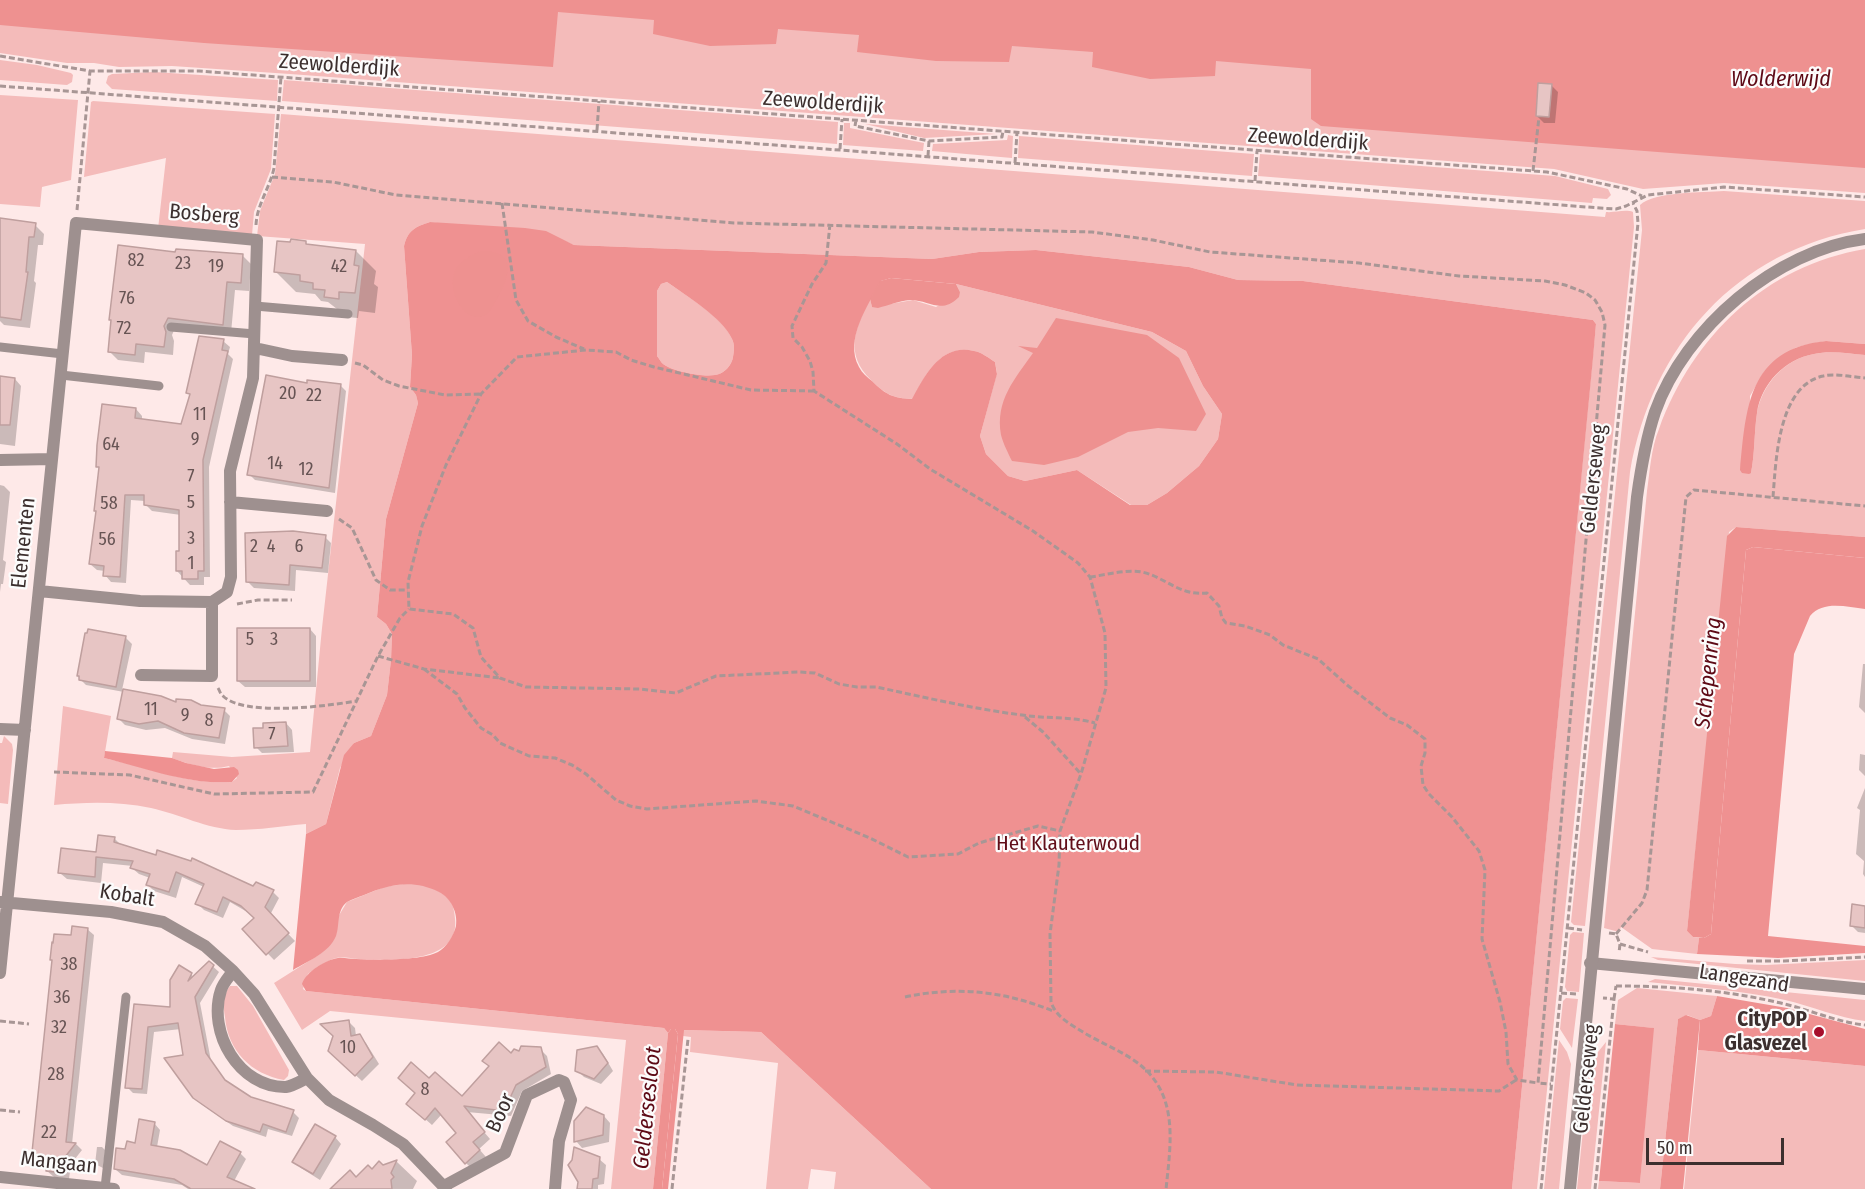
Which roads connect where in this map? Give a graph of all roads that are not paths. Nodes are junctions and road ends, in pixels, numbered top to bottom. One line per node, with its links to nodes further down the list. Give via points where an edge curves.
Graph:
1 (76, 223): 3 (street, Bosberg, via 257,240); 9 (street, Elementen)
2 (1865, 239): 23 (street, Gelderseweg, via 1792,262 1743,293 1693,344 1656,410 1637,497)
3 (255, 306): 4 (lane); 6 (street, Bosberg)
4 (348, 314)
5 (171, 327): 6 (lane)
6 (255, 333): 8 (street, Bosberg)
7 (0, 347): 9 (lane)
8 (255, 348): 10 (street); 15 (street, Bosberg, via 253,378 230,471)
9 (63, 354): 11 (street, Elementen)
10 (342, 360)
11 (61, 375): 12 (lane); 13 (street, Elementen)
12 (159, 386)
13 (52, 459): 14 (street); 17 (street, Elementen)
14 (0, 460)
15 (230, 502): 16 (street); 18 (street, Bosberg, via 231,577 226,592)
16 (327, 511)
17 (39, 591): 18 (street, via 140,601); 21 (street, Elementen)
18 (212, 602): 19 (street, via 212,676)
19 (141, 675)
20 (0, 729): 21 (street)
21 (25, 730): 22 (street, Elementen)
22 (4, 902): 24 (street, Kobalt, via 111,912 163,922 205,946); 25 (street, Elementen)
23 (1590, 963): 26 (street, Langezand); 33 (street, Gelderseweg)
24 (233, 971): 28 (street, Kobalt, via 254,994); 28 (street, via 221,988 217,1006 218,1026 237,1064 255,1078 273,1085 289,1087)
25 (0, 974)
26 (1865, 989)
27 (126, 997): 30 (lane)
28 (308, 1078): 31 (street, Kobalt, via 329,1100 403,1144)
29 (0, 1177): 30 (street, Mangaan)
30 (110, 1188)
31 (445, 1188): 32 (street, Boor, via 505,1153 527,1095 559,1080 564,1082 571,1100 559,1141)
32 (555, 1189)
33 (1570, 1189)

